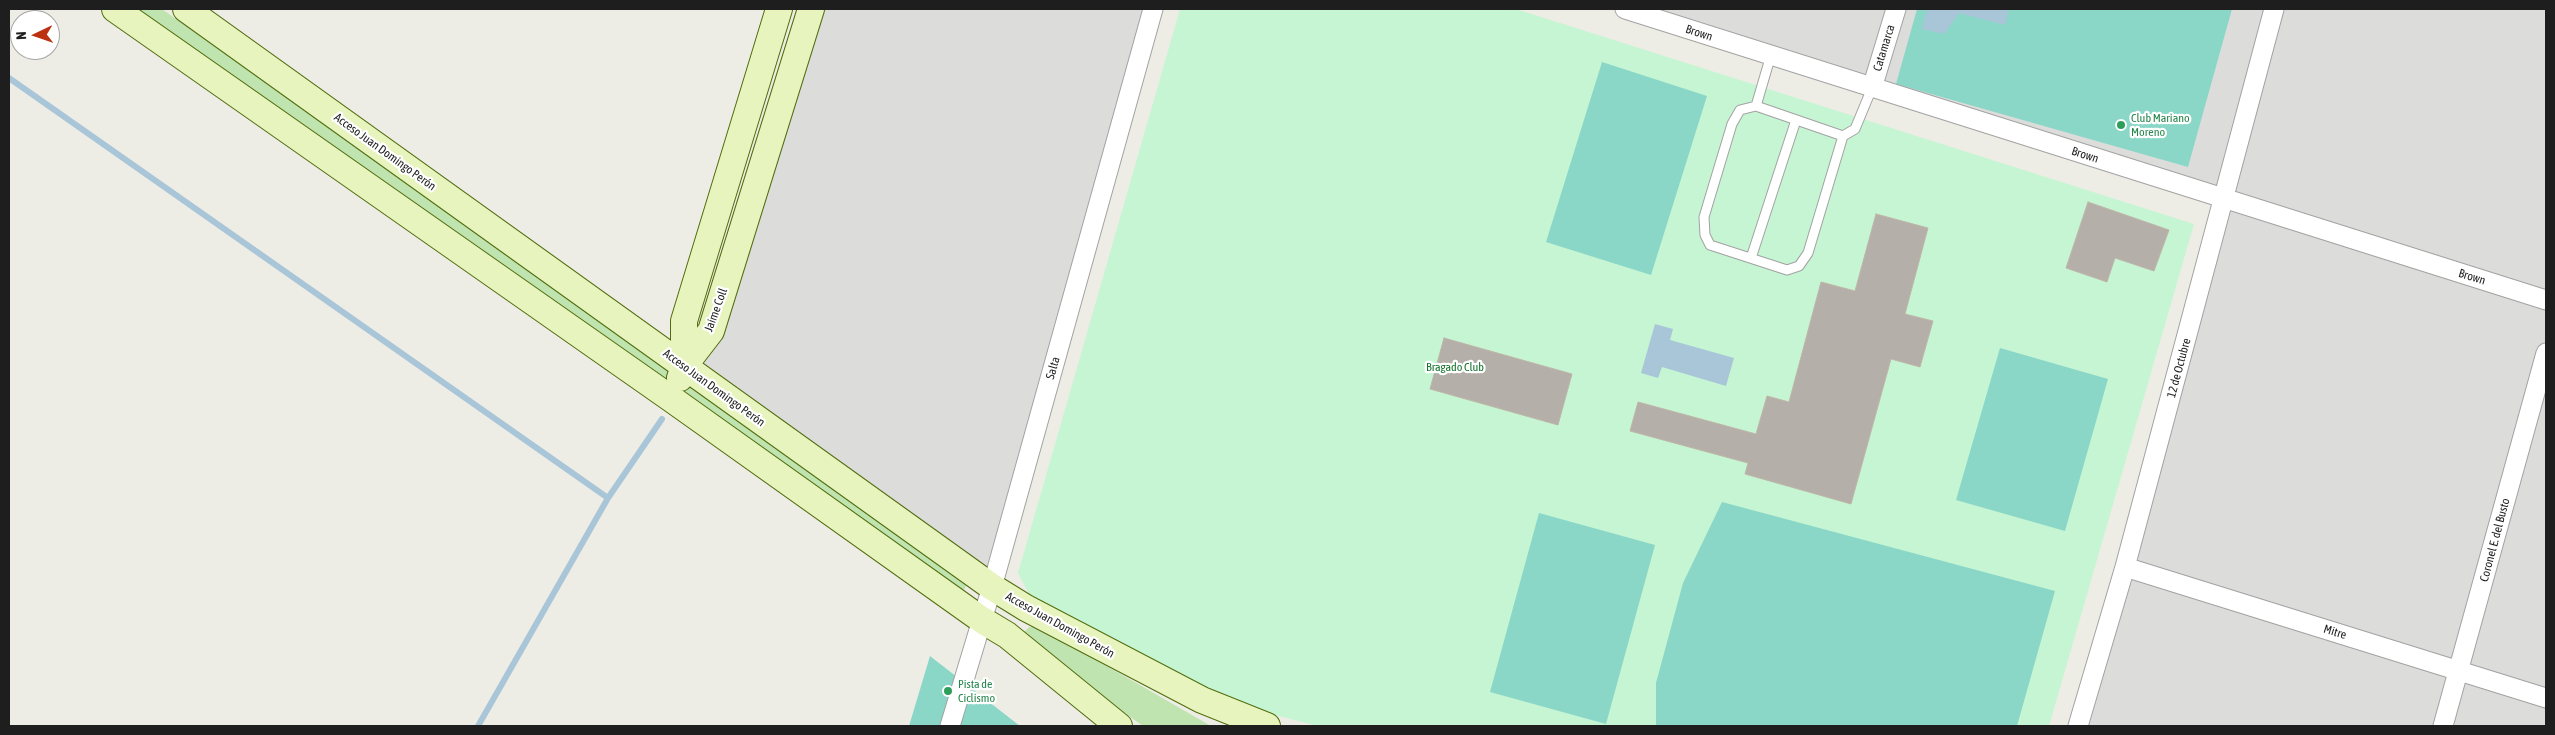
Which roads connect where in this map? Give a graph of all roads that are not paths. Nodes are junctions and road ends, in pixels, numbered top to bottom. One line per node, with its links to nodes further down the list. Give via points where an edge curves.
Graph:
1 (115, 9): 19 (main road)
2 (186, 9): 18 (main road, Acceso Juan Domingo Perón)
3 (779, 9): 18 (main road, Jaime Coll, via 684,321)
4 (811, 9): 18 (main road, Jaime Coll, via 711,331)
5 (1153, 9): 21 (street, Salta)
6 (1625, 9): 9 (street, Brown)
7 (1896, 9): 10 (street, Catamarca)
8 (2274, 9): 14 (street, 12 de Octubre)
9 (1771, 55): 10 (street, Brown); 11 (lane)
10 (1872, 88): 13 (lane, via 1855,129); 14 (street, Brown)
11 (1756, 106): 12 (lane); 15 (lane, via 1740,110 1732,124 1704,217 1705,235 1710,245)
12 (1796, 120): 13 (lane); 15 (lane)
13 (1843, 136): 15 (lane, via 1808,253 1799,266 1787,270)
14 (2225, 199): 16 (street, Brown); 20 (street, 12 de Octubre)
15 (1751, 258)
16 (2546, 300)
17 (2546, 353): 23 (street, Coronel E. del Busto)
18 (684, 366): 19 (main road); 21 (main road, Acceso Juan Domingo Perón)
19 (673, 400): 22 (main road)
20 (2125, 567): 23 (street, Mitre); 28 (street, 12 de Octubre)
21 (992, 587): 22 (street, Salta); 27 (main road, Acceso Juan Domingo Perón, via 1202,700)
22 (982, 620): 25 (street, Salta); 26 (main road, via 1007,635)
23 (2459, 671): 24 (street, Mitre); 29 (street, Coronel E. del Busto)
24 (2546, 698)
25 (950, 726)
26 (1119, 726)
27 (1266, 726)
28 (2078, 726)
29 (2444, 726)

